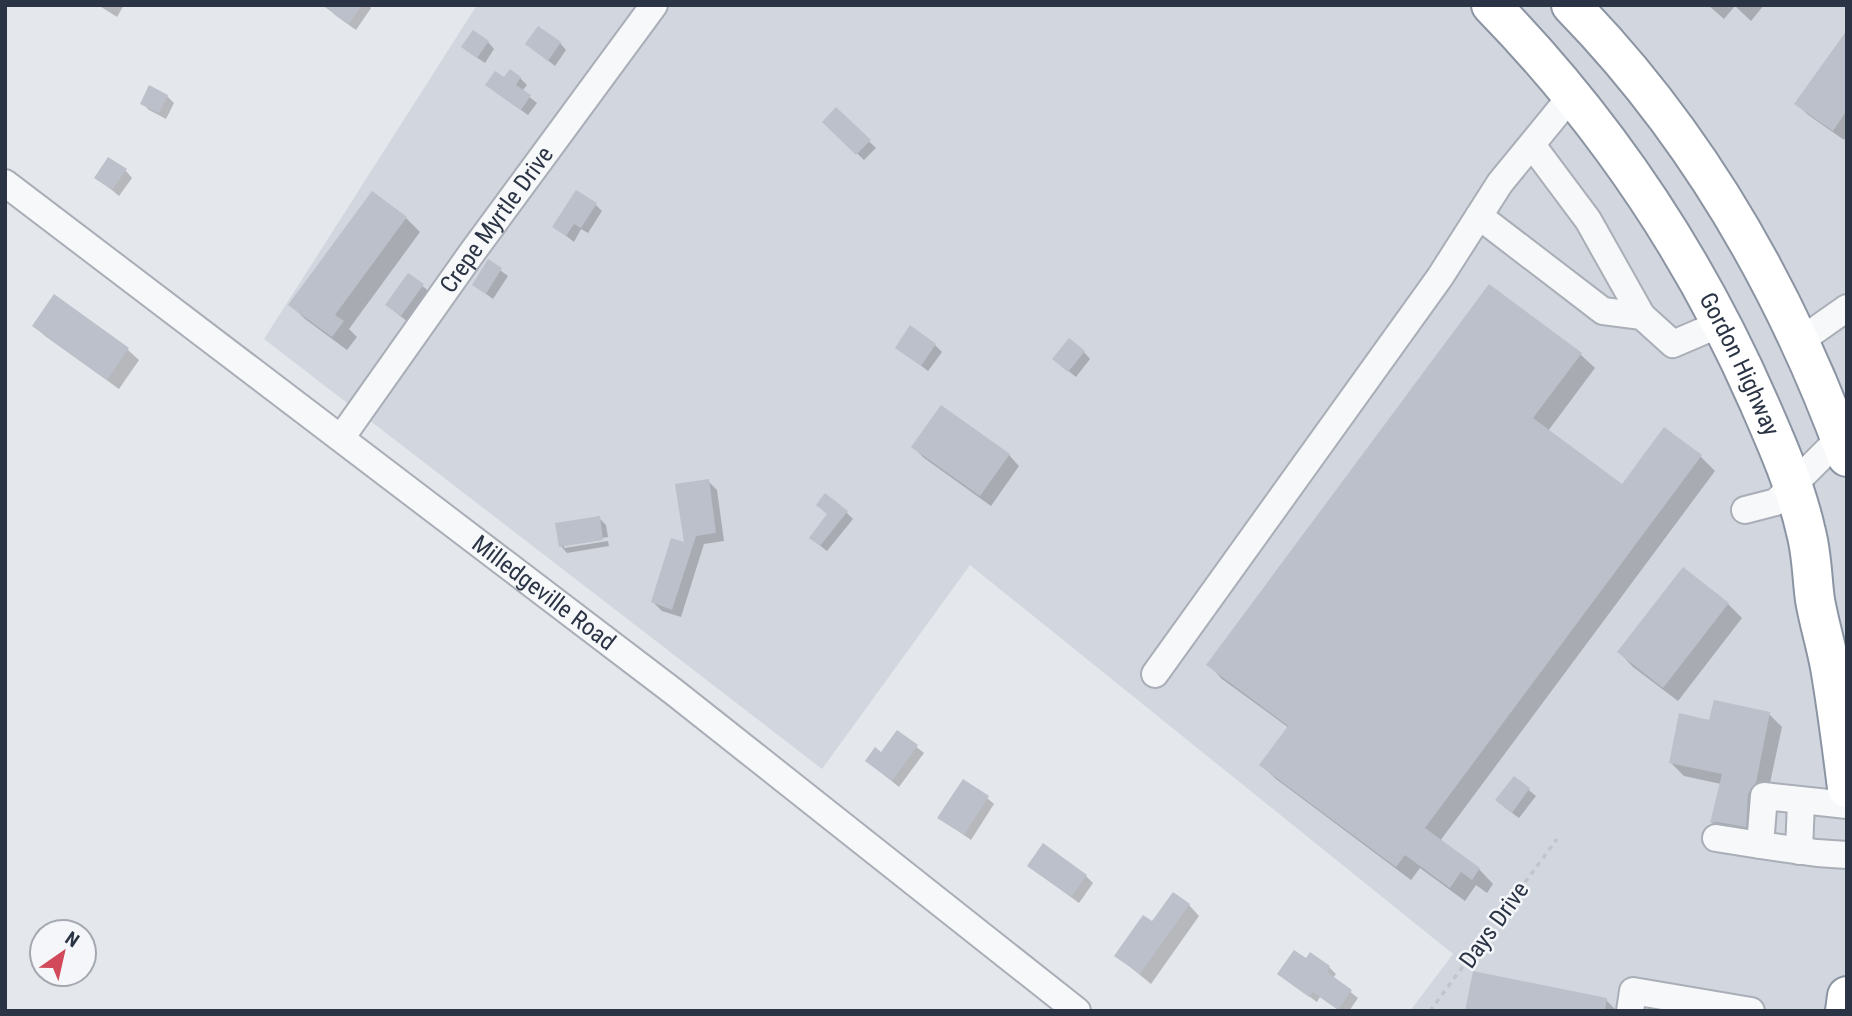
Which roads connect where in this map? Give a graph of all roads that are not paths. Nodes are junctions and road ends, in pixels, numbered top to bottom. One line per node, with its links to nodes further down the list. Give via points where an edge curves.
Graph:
1 (654, 5): 12 (street, Crepe Myrtle Drive)
2 (1491, 5): 4 (highway, Gordon Highway)
3 (1571, 5): 11 (highway, via 1654,100 1700,165 1737,222)
4 (1572, 95): 5 (street); 10 (highway, Gordon Highway, via 1648,197)
5 (1532, 145): 7 (street); 9 (street, via 1588,220)
6 (5, 183): 12 (street, Milledgeville Road)
7 (1479, 216): 9 (street, via 1603,311); 16 (street)
8 (1847, 308): 11 (street)
9 (1642, 316): 10 (street, via 1673,344)
10 (1722, 323): 14 (highway, Gordon Highway)
11 (1800, 341): 13 (highway)
12 (341, 438): 25 (street, Milledgeville Road, via 674,692)
13 (1844, 442): 14 (street)
14 (1792, 486): 15 (street, via 1776,502); 17 (highway, Gordon Highway, via 1807,533)
15 (1745, 510)
16 (1155, 674)
17 (1847, 788)
18 (1801, 802): 19 (street); 21 (street, via 1764,796); 22 (street)
19 (1847, 805)
20 (1716, 838): 21 (street)
21 (1760, 845): 22 (street)
22 (1799, 851): 23 (street)
23 (1847, 855)
24 (1847, 996): 28 (highway)
25 (1077, 1011)
26 (1630, 1011): 27 (street, via 1633,991)
27 (1751, 1011)
28 (1845, 1011)

